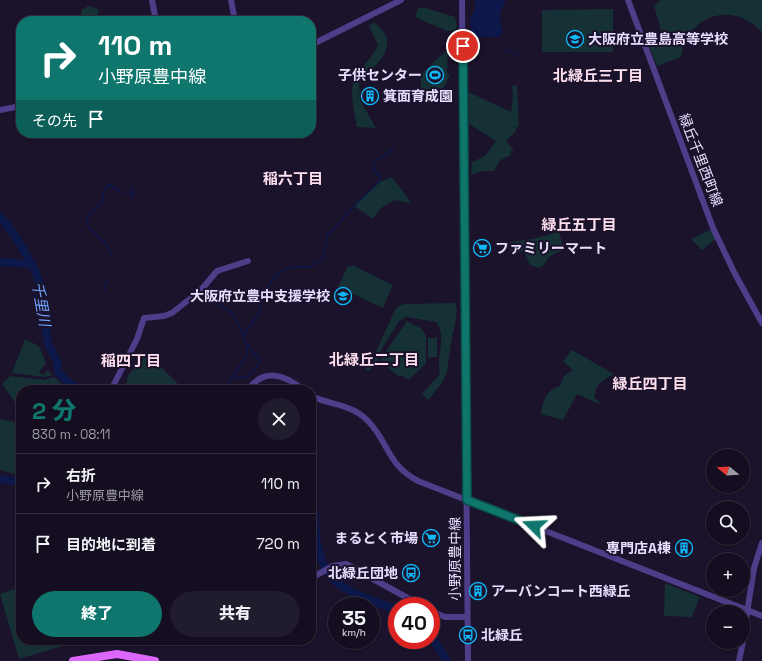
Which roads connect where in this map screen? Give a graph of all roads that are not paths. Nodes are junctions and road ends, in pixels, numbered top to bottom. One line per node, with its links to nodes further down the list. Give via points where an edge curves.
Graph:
1 (152, 0): 6 (street)
2 (231, 0): 7 (street)
3 (401, 0): 8 (street)
4 (462, 0): 17 (street, 小野原豊中線)
5 (628, 0): 12 (street, 緑丘千里西町線, via 713,228)
6 (155, 16)
7 (234, 16)
8 (316, 42)
9 (16, 107): 10 (street)
10 (0, 110)
11 (248, 261): 13 (street, via 217,270 201,290 172,313 144,318 137,339)
12 (762, 323)
13 (114, 385)
14 (253, 385): 15 (street, via 259,379 279,376 292,380)
15 (298, 385)
16 (316, 397): 17 (street, via 345,406 360,414 374,428 392,460 401,470 418,481)
17 (467, 500): 21 (street); 26 (street, 小野原豊中線)
18 (762, 543): 22 (street, via 754,568)
19 (316, 575): 20 (street, via 333,566 350,565)
20 (406, 597)
21 (734, 605)
22 (748, 605)
23 (750, 611): 25 (street)
24 (440, 615): 26 (street)
25 (762, 616)
26 (467, 617): 30 (street, 小野原豊中線)
27 (742, 649): 31 (street)
28 (73, 661): 29 (main road, via 117,654)
29 (155, 661)
30 (468, 661)
31 (739, 661)

